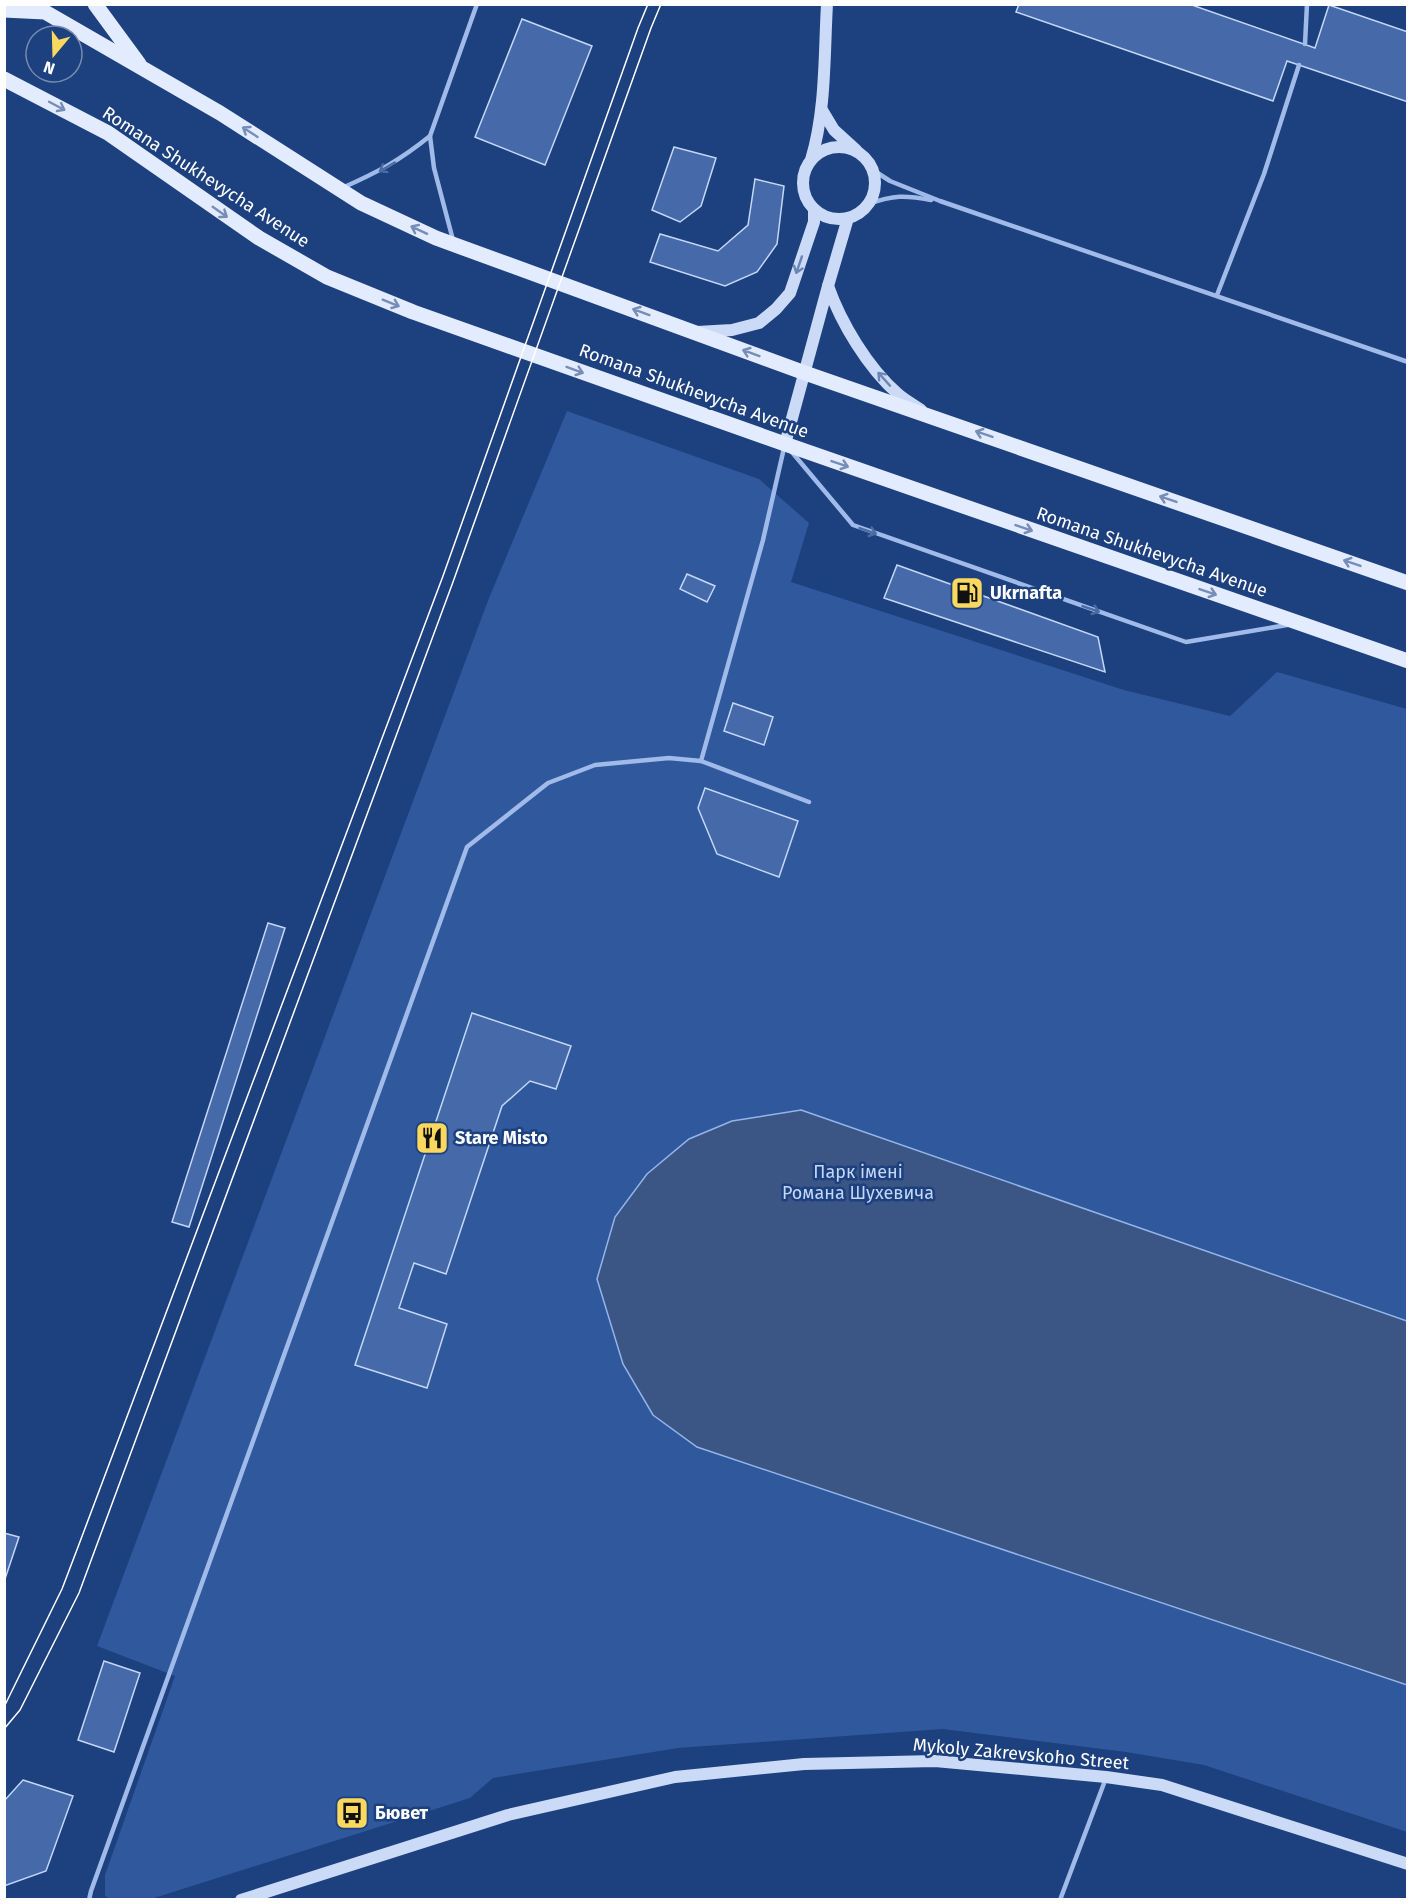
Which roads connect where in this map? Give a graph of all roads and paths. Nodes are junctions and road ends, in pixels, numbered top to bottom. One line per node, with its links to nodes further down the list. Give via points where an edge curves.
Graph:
1 (95, 4): 8 (main road)
2 (477, 4): 11 (lane)
3 (827, 4): 10 (street)
4 (1307, 4): 6 (lane)
5 (4, 10): 8 (main road, via 45,12)
6 (1305, 44)
7 (1299, 65): 22 (lane, via 1264,174)
8 (143, 69): 15 (main road, one-way to 8)
9 (4, 80): 27 (main road, Romana Shukhevycha Avenue, one-way to 27, via 108,133 259,238 327,277 413,312)
10 (822, 110): 12 (street, via 834,130); 13 (street)
11 (430, 136): 15 (lane, one-way to 15, via 381,171); 20 (lane, via 434,168)
12 (858, 152): 13 (street, via 836,147); 14 (street)
13 (811, 160): 18 (street, via 803,175 803,188)
14 (873, 170): 16 (lane, via 890,182); 17 (street, via 874,193)
15 (339, 189): 20 (main road, one-way to 15, via 361,203)
16 (940, 201): 17 (lane, via 907,196); 22 (lane)
17 (868, 204): 19 (street)
18 (814, 209): 19 (street, via 824,216); 23 (street, one-way to 23, via 814,222 790,293 776,309 759,323 732,330)
19 (848, 218): 21 (street)
20 (455, 244): 23 (main road, one-way to 20)
21 (828, 286): 25 (street); 26 (street, one-way to 21, via 898,394 873,367 847,329)
22 (1217, 295): 24 (lane)
23 (696, 332): 25 (main road, one-way to 23)
24 (1407, 362)
25 (805, 373): 26 (main road); 27 (street)
26 (930, 415): 28 (main road, one-way to 26)
27 (785, 444): 29 (main road, Romana Shukhevycha Avenue, one-way to 29); 29 (lane, one-way to 29, via 853,525 1186,642); 31 (lane, via 763,540)
28 (1407, 582)
29 (1297, 623): 30 (main road, Romana Shukhevycha Avenue)
30 (1407, 661)
31 (701, 761): 32 (lane); 35 (lane, via 669,758 595,765 548,783 467,847)
32 (809, 802)
33 (1106, 1777): 34 (street, Mykoly Zakrevskoho Street, via 1162,1785); 36 (street, Mykoly Zakrevskoho Street, via 935,1761 804,1764 675,1778 503,1816); 37 (lane)
34 (1407, 1864)
35 (89, 1899)
36 (241, 1899)
37 (1060, 1899)

